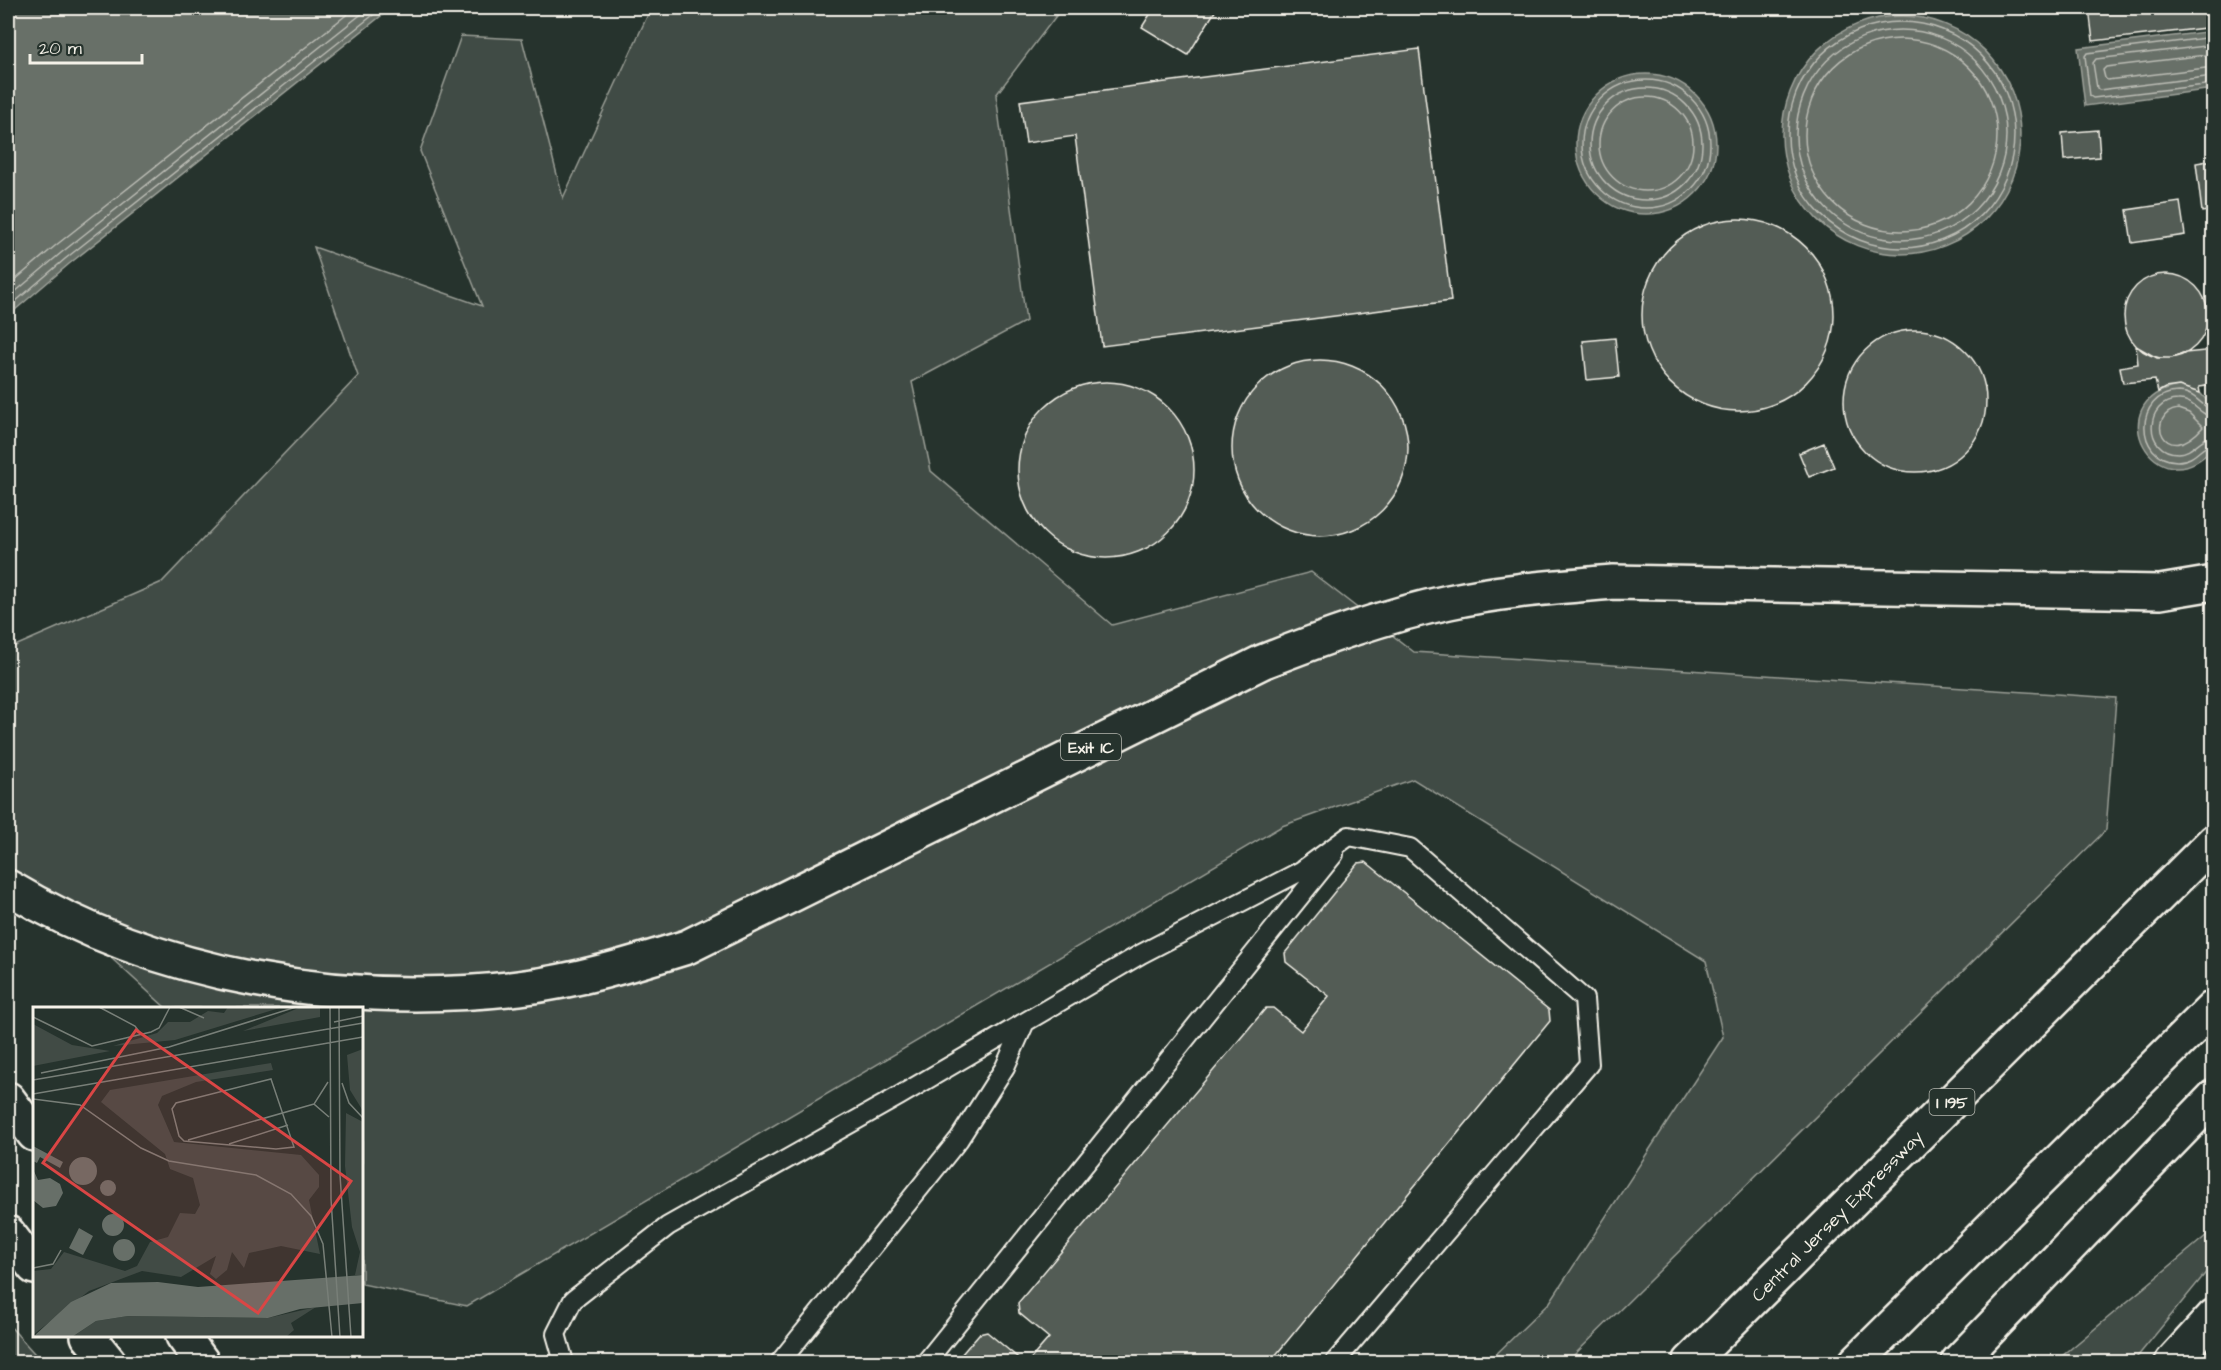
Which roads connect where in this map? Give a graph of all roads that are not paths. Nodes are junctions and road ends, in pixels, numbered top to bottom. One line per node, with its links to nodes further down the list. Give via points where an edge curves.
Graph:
1 (2214, 583): 4 (main road, Exit 1C, via 2160,592 1613,582 1449,602 1354,627 1262,662 687,947 604,972 521,987 436,995 350,993 265,982 182,962 101,933)
2 (1349, 836): 6 (lane, via 1301,871 1141,954); 19 (lane); 20 (lane, via 1410,848 1584,999 1589,1064)
3 (2214, 841): 21 (main road, Central Jersey Expressway / I 195)
4 (8, 887)
5 (2214, 1007): 22 (main road)
6 (1025, 1022): 17 (lane, via 668,1226 573,1300 556,1334); 18 (lane, via 1005,1067 959,1139)
7 (2214, 1097): 23 (main road)
8 (8, 1099): 9 (main road)
9 (33, 1133)
10 (8, 1233): 11 (main road)
11 (33, 1266)
12 (2214, 1316): 24 (main road)
13 (90, 1337): 15 (main road)
14 (184, 1337): 16 (main road)
15 (110, 1362)
16 (202, 1362)
17 (564, 1362)
18 (780, 1362)
19 (926, 1362)
20 (1335, 1362)
21 (1690, 1362)
22 (1856, 1362)
23 (1958, 1362)
24 (2172, 1362)

